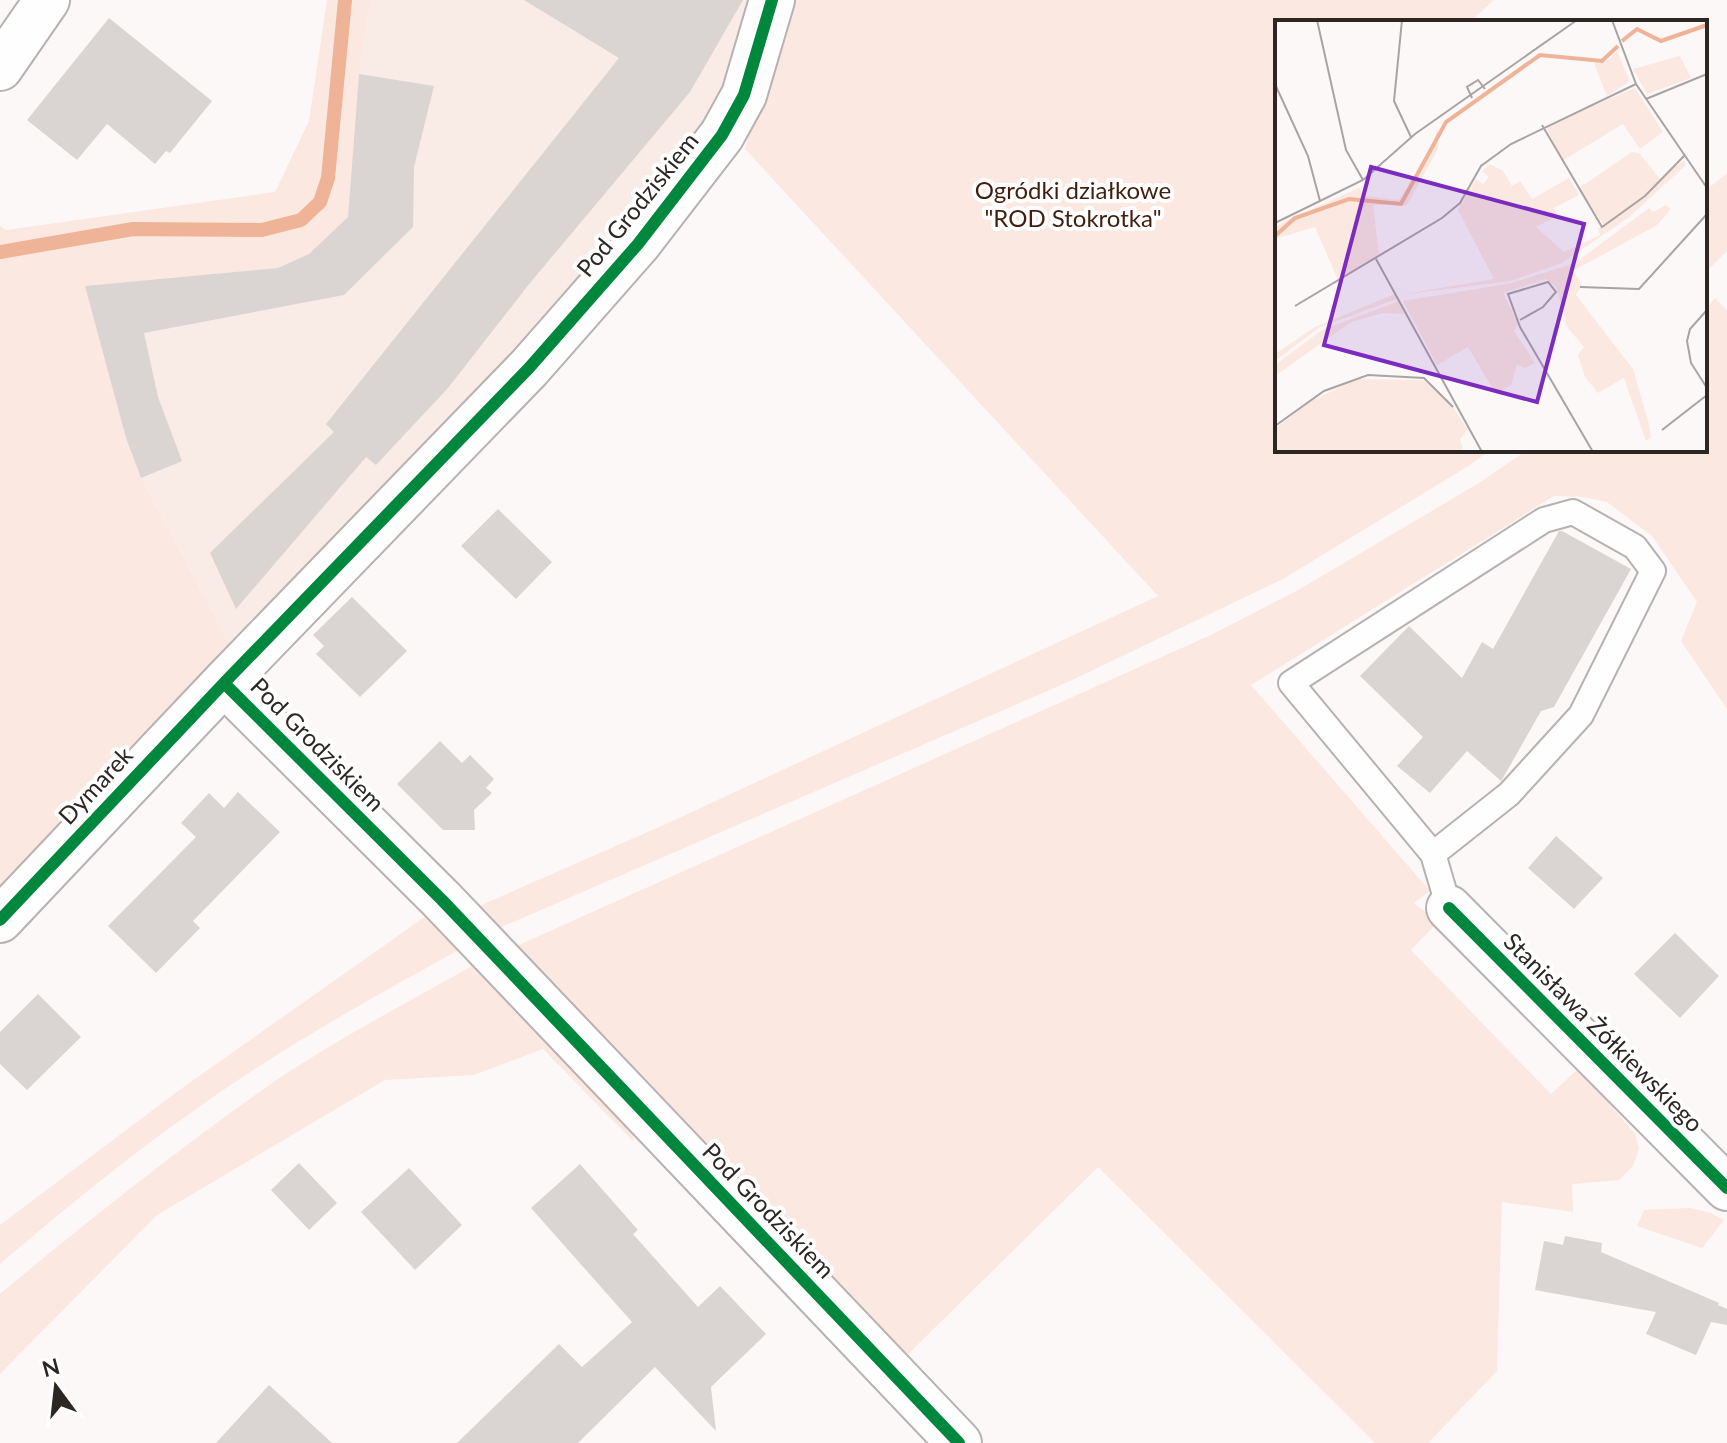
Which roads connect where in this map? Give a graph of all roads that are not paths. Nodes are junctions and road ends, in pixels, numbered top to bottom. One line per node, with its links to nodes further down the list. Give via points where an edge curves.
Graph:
1 (47, 0): 3 (street)
2 (772, 0): 4 (street, Pod Grodziskiem, via 737,108 638,244 529,368)
3 (0, 68)
4 (224, 683): 7 (street, Dymarek); 9 (street, Pod Grodziskiem, via 442,900)
5 (1433, 854): 5 (lane, via 1291,683 1544,520 1573,512 1635,547 1653,571 1581,715 1509,794); 6 (lane)
6 (1449, 908): 8 (street, Stanisława Żółkiewskiego)
7 (0, 920)
8 (1727, 1188)
9 (959, 1443)

